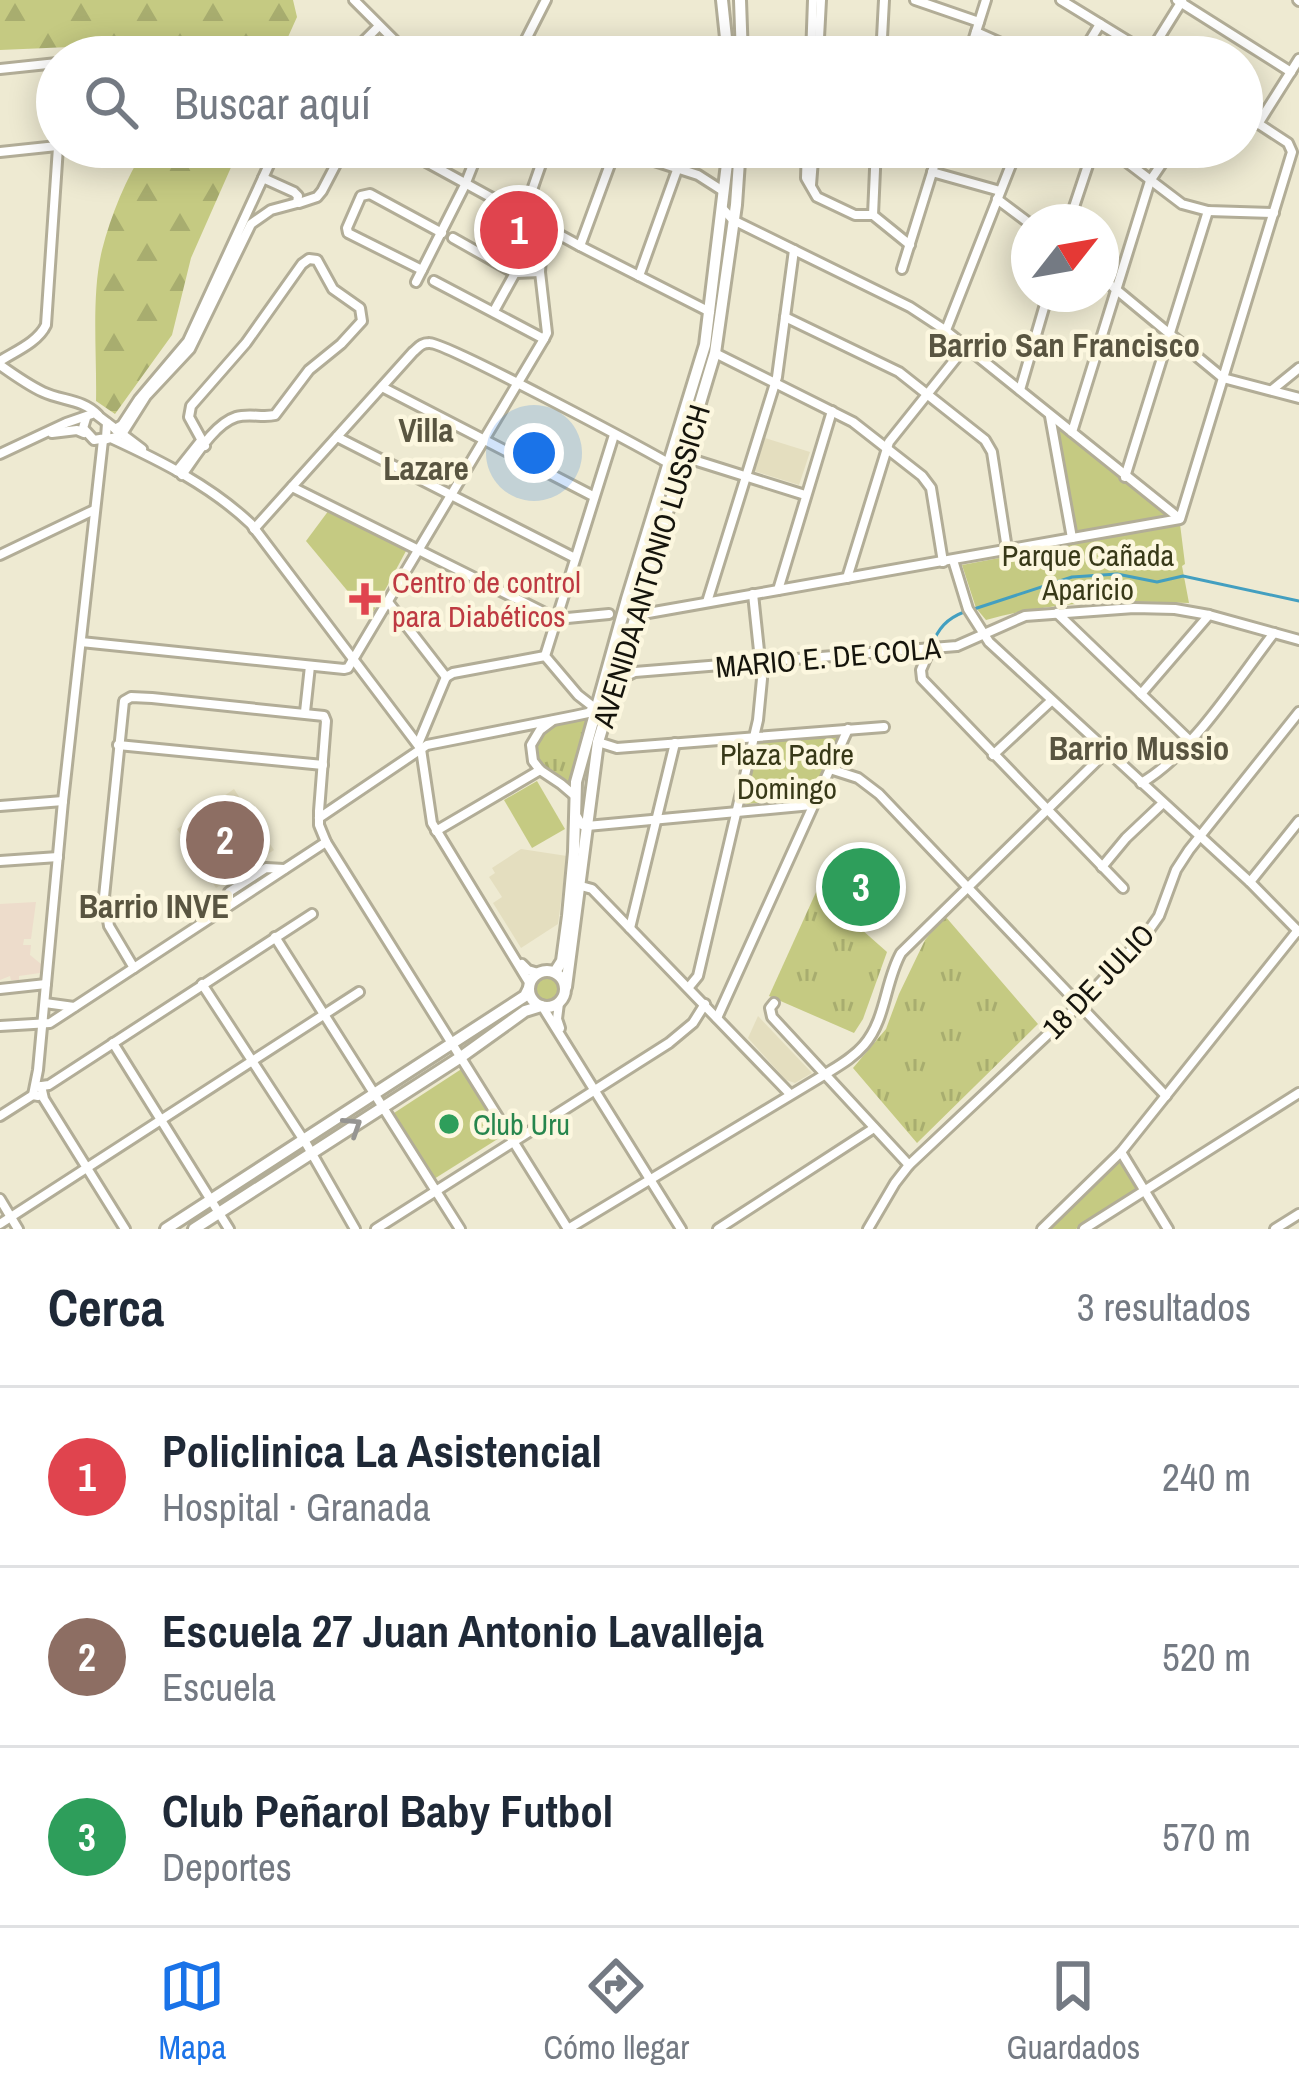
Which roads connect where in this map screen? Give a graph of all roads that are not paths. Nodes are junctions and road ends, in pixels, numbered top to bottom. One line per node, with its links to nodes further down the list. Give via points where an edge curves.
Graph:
1 (354, 0): 12 (street)
2 (546, 0): 16 (street)
3 (740, 0): 18 (main road)
4 (817, 0): 19 (street)
5 (884, 0): 20 (street)
6 (915, 0): 13 (street)
7 (986, 0): 13 (street)
8 (1061, 0): 11 (street)
9 (1180, 1): 25 (street); 26 (street)
10 (720, 2): 17 (main road)
11 (1100, 24): 23 (street); 24 (street)
12 (379, 26): 14 (street); 15 (street)
13 (978, 27): 21 (street); 22 (street)
14 (369, 36)
15 (389, 36)
16 (528, 36)
17 (726, 36)
18 (741, 36)
19 (816, 36)
20 (883, 36)
21 (975, 36)
22 (992, 36)
23 (1093, 36)
24 (1120, 36)
25 (1162, 36)
26 (1235, 36)
27 (1263, 54): 31 (street)
28 (1299, 59): 31 (street)
29 (36, 65): 30 (street)
30 (0, 68)
31 (1291, 72): 32 (street)
32 (1263, 116)
33 (1263, 127): 67 (street, via 1292,147)
34 (36, 148): 35 (street)
35 (0, 152)
36 (57, 168): 97 (street, via 46,325)
37 (268, 168): 55 (street)
38 (334, 168): 60 (street, via 317,197)
39 (437, 168): 57 (street)
40 (472, 168): 57 (street)
41 (540, 168): 69 (street)
42 (607, 168): 75 (street)
43 (671, 168): 53 (street)
44 (727, 168): 58 (main road, AVENIDA ANTONIO LUSSICH)
45 (736, 168): 62 (main road, AVENIDA ANTONIO LUSSICH)
46 (810, 168): 66 (street, via 817,197)
47 (875, 168): 66 (street)
48 (933, 168): 54 (street)
49 (1009, 168): 59 (street)
50 (1087, 168): 61 (street)
51 (1134, 168): 56 (street)
52 (1159, 168): 56 (street)
53 (677, 170): 58 (street); 81 (street)
54 (932, 172): 59 (street); 74 (street)
55 (263, 178): 60 (street, via 294,192); 64 (street)
56 (1150, 181): 65 (street); 82 (street)
57 (466, 184): 69 (street); 72 (street)
58 (724, 192): 62 (main road, AVENIDA ANTONIO LUSSICH)
59 (998, 195): 63 (street); 92 (street)
60 (297, 203): 68 (street)
61 (1076, 204)
62 (729, 206): 70 (main road, AVENIDA ANTONIO LUSSICH); 90 (main road, AVENIDA ANTONIO LUSSICH)
63 (1011, 207)
64 (250, 208): 68 (street); 112 (street, via 188,341)
65 (1208, 211): 67 (street); 93 (street)
66 (873, 214): 74 (street)
67 (1274, 214): 99 (street)
68 (261, 215): 112 (street, via 244,233 190,349)
69 (523, 215): 71 (street)
70 (734, 220): 76 (street); 86 (main road, AVENIDA ANTONIO LUSSICH)
71 (554, 232): 75 (street); 79 (street)
72 (442, 233): 78 (street); 78 (street, via 362,196 348,232)
73 (453, 238): 80 (street)
74 (910, 245): 77 (street)
75 (580, 246): 81 (street)
76 (794, 250): 91 (street); 92 (street)
77 (902, 269)
78 (422, 270): 84 (street)
79 (540, 272): 80 (street); 94 (street)
80 (515, 273): 87 (street)
81 (639, 277): 90 (street)
82 (1119, 279)
83 (434, 281): 87 (street)
84 (416, 282)
85 (1119, 291): 93 (street)
86 (723, 305): 90 (street); 96 (main road, AVENIDA ANTONIO LUSSICH)
87 (494, 311): 94 (street)
88 (1043, 312): 103 (street)
89 (1109, 312): 110 (street)
90 (711, 313): 120 (main road, AVENIDA ANTONIO LUSSICH)
91 (785, 317): 100 (street); 105 (street, via 882,362)
92 (945, 330): 95 (street)
93 (1168, 332): 99 (street); 123 (street)
94 (544, 338): 101 (street)
95 (965, 346): 103 (street); 105 (street)
96 (715, 353): 100 (street); 120 (main road, AVENIDA ANTONIO LUSSICH)
97 (0, 363): 108 (street)
98 (1299, 368): 104 (street)
99 (1223, 378): 104 (street); 130 (street)
100 (775, 382): 107 (street); 122 (street)
101 (518, 385): 102 (street, via 429,343); 113 (street); 116 (street)
102 (382, 387): 115 (street); 116 (street)
103 (1020, 391): 109 (street)
104 (1270, 391): 106 (street)
105 (927, 394): 118 (street); 133 (street, via 989,446)
106 (1299, 398)
107 (832, 411): 118 (street); 126 (street)
108 (95, 415): 111 (street); 112 (street); 114 (street, via 84,421)
109 (1050, 415): 110 (street); 132 (street)
110 (1072, 432): 123 (street)
111 (45, 434): 114 (street); 119 (street)
112 (110, 434): 114 (street); 121 (street); 124 (street)
113 (614, 435): 120 (street); 127 (street)
114 (88, 436): 124 (street)
115 (337, 437): 125 (street); 128 (street)
116 (485, 440): 127 (street); 128 (street)
117 (202, 444): 117 (street, via 232,418 275,416 362,321 360,308 334,289 317,260 302,264 191,406); 121 (street)
118 (887, 447): 137 (street, via 929,484); 138 (street)
119 (0, 454)
120 (676, 460): 122 (street); 139 (main road, AVENIDA ANTONIO LUSSICH); 145 (main road, AVENIDA ANTONIO LUSSICH)
121 (180, 473): 131 (street)
122 (745, 476): 126 (street); 143 (street)
123 (1125, 477): 130 (street)
124 (97, 483): 129 (street)
125 (292, 487): 131 (street); 134 (street)
126 (805, 495): 140 (street)
127 (593, 496): 136 (street)
128 (451, 497): 134 (street); 136 (street)
129 (94, 510): 135 (street); 153 (street)
130 (1177, 520): 132 (street)
131 (254, 529): 156 (street)
132 (1072, 538): 133 (street)
133 (1007, 549): 137 (street)
134 (418, 552): 142 (street); 149 (street)
135 (0, 555)
136 (575, 558): 149 (street)
137 (948, 561): 138 (street); 151 (street)
138 (848, 578): 140 (street)
139 (644, 588): 144 (street); 145 (main road, AVENIDA ANTONIO LUSSICH)
140 (778, 590): 141 (street)
141 (753, 594): 143 (street); 158 (street)
142 (388, 602): 156 (street); 161 (street)
143 (707, 602): 144 (street)
144 (664, 609): 145 (street)
145 (633, 611): 157 (main road, AVENIDA ANTONIO LUSSICH); 167 (main road, AVENIDA ANTONIO LUSSICH)
146 (1056, 613): 148 (street, MARIO E. DE COLA, via 1134,608); 151 (street, MARIO E. DE COLA); 163 (street)
147 (609, 614): 149 (street)
148 (1209, 615): 150 (street, MARIO E. DE COLA); 163 (street)
149 (557, 619): 155 (street)
150 (1274, 633): 152 (street, MARIO E. DE COLA); 175 (street)
151 (982, 634): 154 (street, MARIO E. DE COLA); 165 (street)
152 (1299, 640)
153 (81, 642): 159 (street); 188 (street)
154 (931, 647): 158 (street, MARIO E. DE COLA); 182 (street, via 922,679)
155 (545, 656): 161 (street); 164 (street)
156 (355, 659): 159 (street, via 344,669); 180 (street)
157 (622, 659): 160 (street); 162 (main road, AVENIDA ANTONIO LUSSICH)
158 (760, 664): 160 (street, MARIO E. DE COLA); 174 (street)
159 (310, 666): 166 (street)
160 (634, 672): 162 (street, MARIO E. DE COLA)
161 (446, 677): 180 (street)
162 (615, 682): 167 (main road, AVENIDA ANTONIO LUSSICH)
163 (1141, 694): 175 (street)
164 (578, 695): 167 (street); 169 (street)
165 (1051, 701): 181 (street); 182 (street)
166 (304, 712): 179 (street, via 131,697 122,704); 183 (street, via 326,722)
167 (600, 712): 169 (street); 176 (main road, AVENIDA ANTONIO LUSSICH); 187 (main road, AVENIDA ANTONIO LUSSICH)
168 (1299, 712): 200 (street, 18 DE JULIO)
169 (574, 716): 170 (street)
170 (554, 720): 172 (street); 178 (street)
171 (884, 727): 173 (street)
172 (508, 728): 178 (street); 180 (street)
173 (848, 729): 174 (street); 184 (street)
174 (754, 736): 177 (street); 193 (street)
175 (1190, 741): 186 (street)
176 (598, 742): 177 (street); 198 (main road, AVENIDA ANTONIO LUSSICH)
177 (675, 743): 196 (street)
178 (531, 745): 185 (street)
179 (118, 746): 183 (street); 214 (street, via 104,897 109,926)
180 (419, 746): 195 (street); 199 (street)
181 (1107, 751): 186 (street); 192 (street)
182 (993, 755): 192 (street)
183 (323, 765): 195 (street)
184 (830, 769): 190 (street); 207 (street, via 880,794)
185 (540, 770): 187 (street); 199 (street)
186 (1141, 783): 189 (street)
187 (575, 796): 194 (main road, AVENIDA ANTONIO LUSSICH)
188 (64, 801): 191 (street); 202 (street)
189 (1163, 803): 200 (street); 204 (street)
190 (813, 805): 193 (street); 232 (street)
191 (0, 806)
192 (1046, 810): 204 (street); 207 (street)
193 (736, 811): 196 (street); 221 (street)
194 (575, 813): 198 (street); 215 (main road, AVENIDA ANTONIO LUSSICH)
195 (319, 818): 201 (street)
196 (657, 818): 198 (street); 210 (street)
197 (1299, 820): 205 (street)
198 (587, 826): 206 (main road, AVENIDA ANTONIO LUSSICH)
199 (436, 831): 213 (street)
200 (1199, 836): 205 (street); 228 (street, 18 DE JULIO, via 1153,926)
201 (326, 842): 214 (street); 236 (street)
202 (58, 857): 203 (street); 217 (street)
203 (0, 861)
204 (1102, 867): 208 (street)
205 (1250, 882): 211 (street)
206 (581, 886): 210 (street); 220 (main road, AVENIDA ANTONIO LUSSICH)
207 (966, 887): 228 (street); 240 (street, via 895,963 862,1047)
208 (1123, 888)
209 (312, 914): 212 (street)
210 (631, 928): 221 (street)
211 (1299, 931): 247 (street)
212 (275, 937): 218 (street); 231 (street)
213 (509, 949): 216 (street); 219 (street)
214 (134, 968): 230 (street)
215 (555, 972): 216 (main road); 220 (main road)
216 (538, 973): 219 (main road)
217 (46, 984): 222 (street); 226 (street)
218 (202, 984): 235 (street); 239 (street)
219 (530, 986): 229 (main road); 236 (main road)
220 (566, 987): 224 (main road)
221 (689, 987): 227 (street)
222 (0, 989)
223 (359, 992): 231 (street)
224 (559, 1003): 229 (main road); 237 (street)
225 (774, 1003): 240 (street, via 772,1018)
226 (45, 1004): 230 (street); 233 (street)
227 (705, 1004): 232 (street); 242 (street, via 685,1032)
228 (1079, 1005): 247 (street); 257 (street, 18 DE JULIO)
229 (542, 1006): 237 (street); 238 (main road)
230 (76, 1007): 233 (street)
231 (325, 1014): 239 (street); 243 (street)
232 (717, 1018): 245 (street)
233 (42, 1023): 234 (street); 241 (street)
234 (0, 1025)
235 (113, 1043): 241 (street); 251 (street)
236 (454, 1043): 238 (street); 243 (main road)
237 (568, 1046): 242 (street)
238 (461, 1057): 249 (main road); 254 (street)
239 (251, 1061): 251 (street); 253 (street)
240 (824, 1075): 245 (street); 252 (street)
241 (39, 1084): 246 (street); 248 (street)
242 (594, 1089): 254 (street); 259 (street)
243 (375, 1093): 249 (street); 253 (main road)
244 (1299, 1093): 261 (street)
245 (790, 1094): 259 (street)
246 (33, 1095): 248 (street); 250 (street)
247 (1166, 1096): 255 (street)
248 (44, 1099): 258 (street)
249 (383, 1106): 256 (main road, one-way to 249); 260 (street)
250 (0, 1116)
251 (162, 1120): 258 (street); 263 (street)
252 (874, 1128): 257 (street); 278 (street)
253 (302, 1140): 256 (street); 263 (main road)
254 (513, 1140): 260 (street); 276 (street)
255 (1120, 1152): 261 (street); 280 (street)
256 (312, 1154): 264 (main road); 273 (street)
257 (909, 1165): 279 (street, 18 DE JULIO)
258 (87, 1168): 266 (street); 269 (street)
259 (650, 1179): 276 (street); 277 (street)
260 (436, 1190): 274 (street); 275 (street)
261 (1145, 1191): 281 (street); 282 (street)
262 (0, 1199): 266 (street)
263 (212, 1199): 264 (street); 270 (main road)
264 (220, 1212): 271 (main road); 272 (street)
265 (1299, 1214): 283 (street)
266 (10, 1217): 267 (street); 268 (street)
267 (0, 1224)
268 (18, 1229)
269 (125, 1229)
270 (166, 1229)
271 (194, 1229)
272 (230, 1229)
273 (355, 1229)
274 (376, 1229)
275 (460, 1229)
276 (568, 1229)
277 (680, 1229)
278 (718, 1229)
279 (868, 1229)
280 (1042, 1229)
281 (1084, 1229)
282 (1168, 1229)
283 (1275, 1229)

